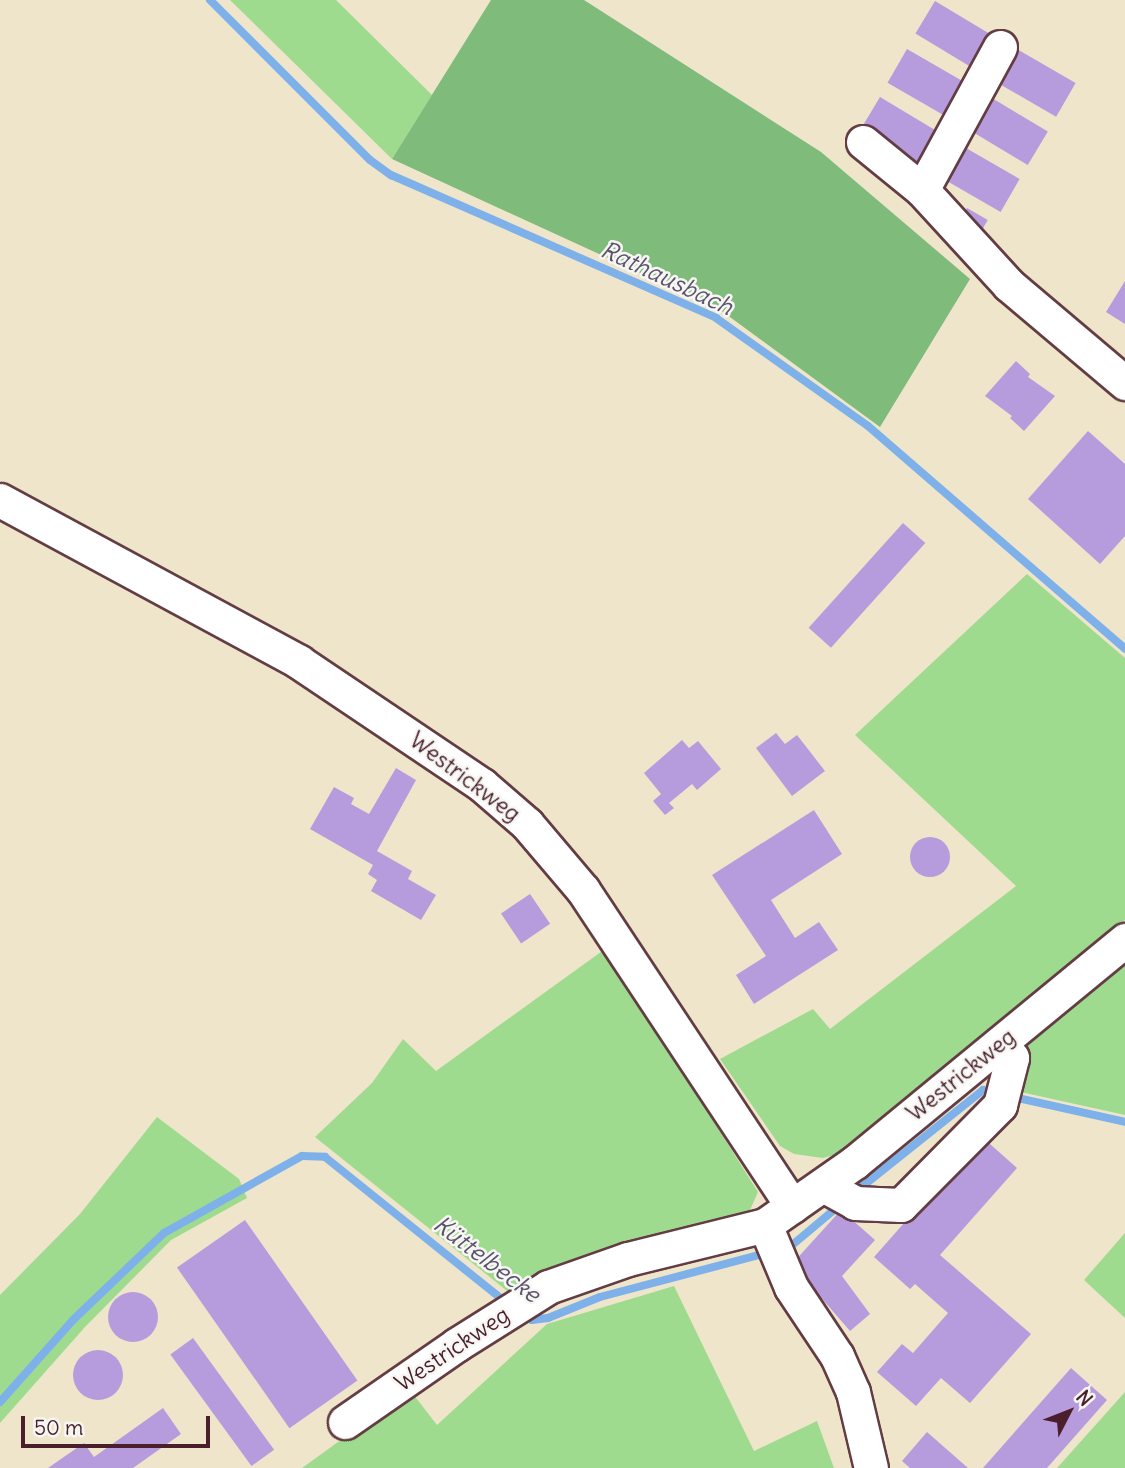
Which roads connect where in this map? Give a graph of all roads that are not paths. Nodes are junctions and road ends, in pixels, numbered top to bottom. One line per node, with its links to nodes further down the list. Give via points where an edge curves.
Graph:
1 (1000, 47): 3 (street)
2 (863, 142): 3 (street)
3 (922, 190): 4 (street, via 1009,285)
4 (1125, 383)
5 (0, 500): 9 (street, Westrickweg, via 299,662 482,785 527,824 583,890)
6 (1125, 940): 7 (street, Westrickweg)
7 (1001, 1042): 8 (street, Westrickweg); 8 (street, via 1012,1058 1000,1105 901,1205 855,1203)
8 (823, 1185): 9 (street, Westrickweg)
9 (793, 1206): 10 (street, Westrickweg)
10 (765, 1225): 11 (street, Westrickweg, via 628,1259 548,1287); 12 (street, via 792,1287 837,1356 853,1392)
11 (345, 1422)
12 (871, 1468)

